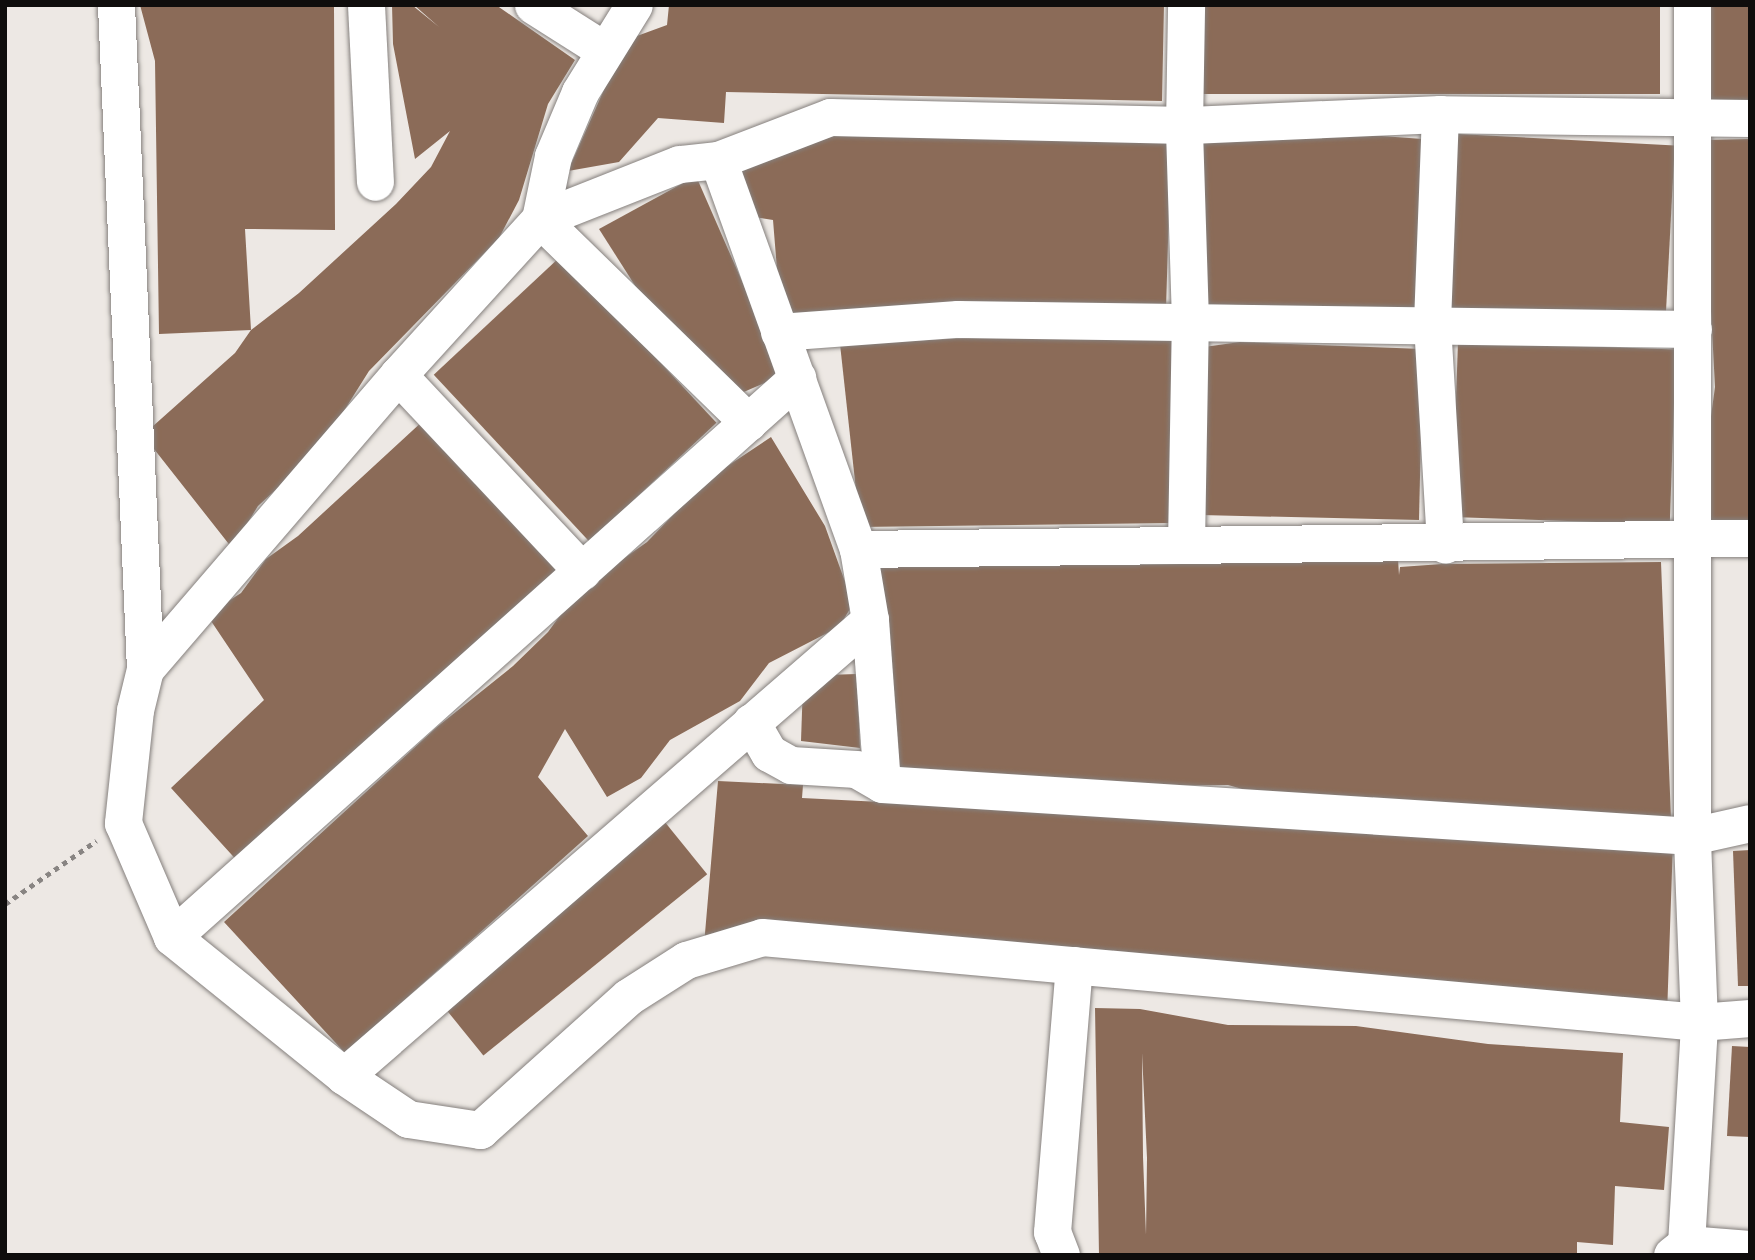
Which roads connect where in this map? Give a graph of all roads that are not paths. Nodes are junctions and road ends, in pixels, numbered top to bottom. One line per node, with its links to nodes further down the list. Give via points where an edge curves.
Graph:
1 (116, 5): 29 (street)
2 (366, 5): 13 (street)
3 (533, 5): 7 (street)
4 (634, 5): 7 (street)
5 (1186, 5): 11 (street)
6 (1692, 5): 9 (street)
7 (604, 50): 14 (street, via 553,156)
8 (1440, 114): 9 (street); 11 (street); 16 (street)
9 (1690, 114): 10 (street); 17 (street)
10 (1750, 118)
11 (1184, 125): 12 (street, via 830,117); 15 (street)
12 (718, 160): 14 (street, via 679,164); 18 (street)
13 (375, 182)
14 (540, 219): 19 (street); 21 (street)
15 (1190, 321): 16 (street); 18 (street, via 958,319); 24 (street)
16 (1432, 324): 17 (street); 25 (street)
17 (1693, 329): 22 (street)
18 (779, 332): 20 (street)
19 (398, 375): 27 (street); 29 (street)
20 (797, 378): 21 (street); 26 (street)
21 (748, 422): 27 (street)
22 (1692, 537): 23 (street); 25 (street); 33 (street)
23 (1750, 538)
24 (1186, 544): 25 (street); 26 (street)
25 (1445, 545)
26 (858, 549): 28 (street)
27 (582, 571): 34 (street)
28 (870, 620): 30 (street); 31 (street)
29 (145, 669): 34 (street, via 135,710 123,823)
30 (751, 722): 31 (street, via 769,753 791,765 856,769); 38 (street)
31 (882, 784): 33 (street)
32 (1750, 823): 33 (street)
33 (1692, 836): 37 (street)
34 (172, 937): 38 (street)
35 (1074, 965): 37 (street); 38 (street, via 762,937 686,960 628,997 480,1130 408,1119); 41 (street, via 1052,1232)
36 (1750, 1018): 37 (street)
37 (1699, 1022): 40 (street)
38 (344, 1076)
39 (1750, 1249): 40 (street)
40 (1679, 1250)
41 (1061, 1255)

